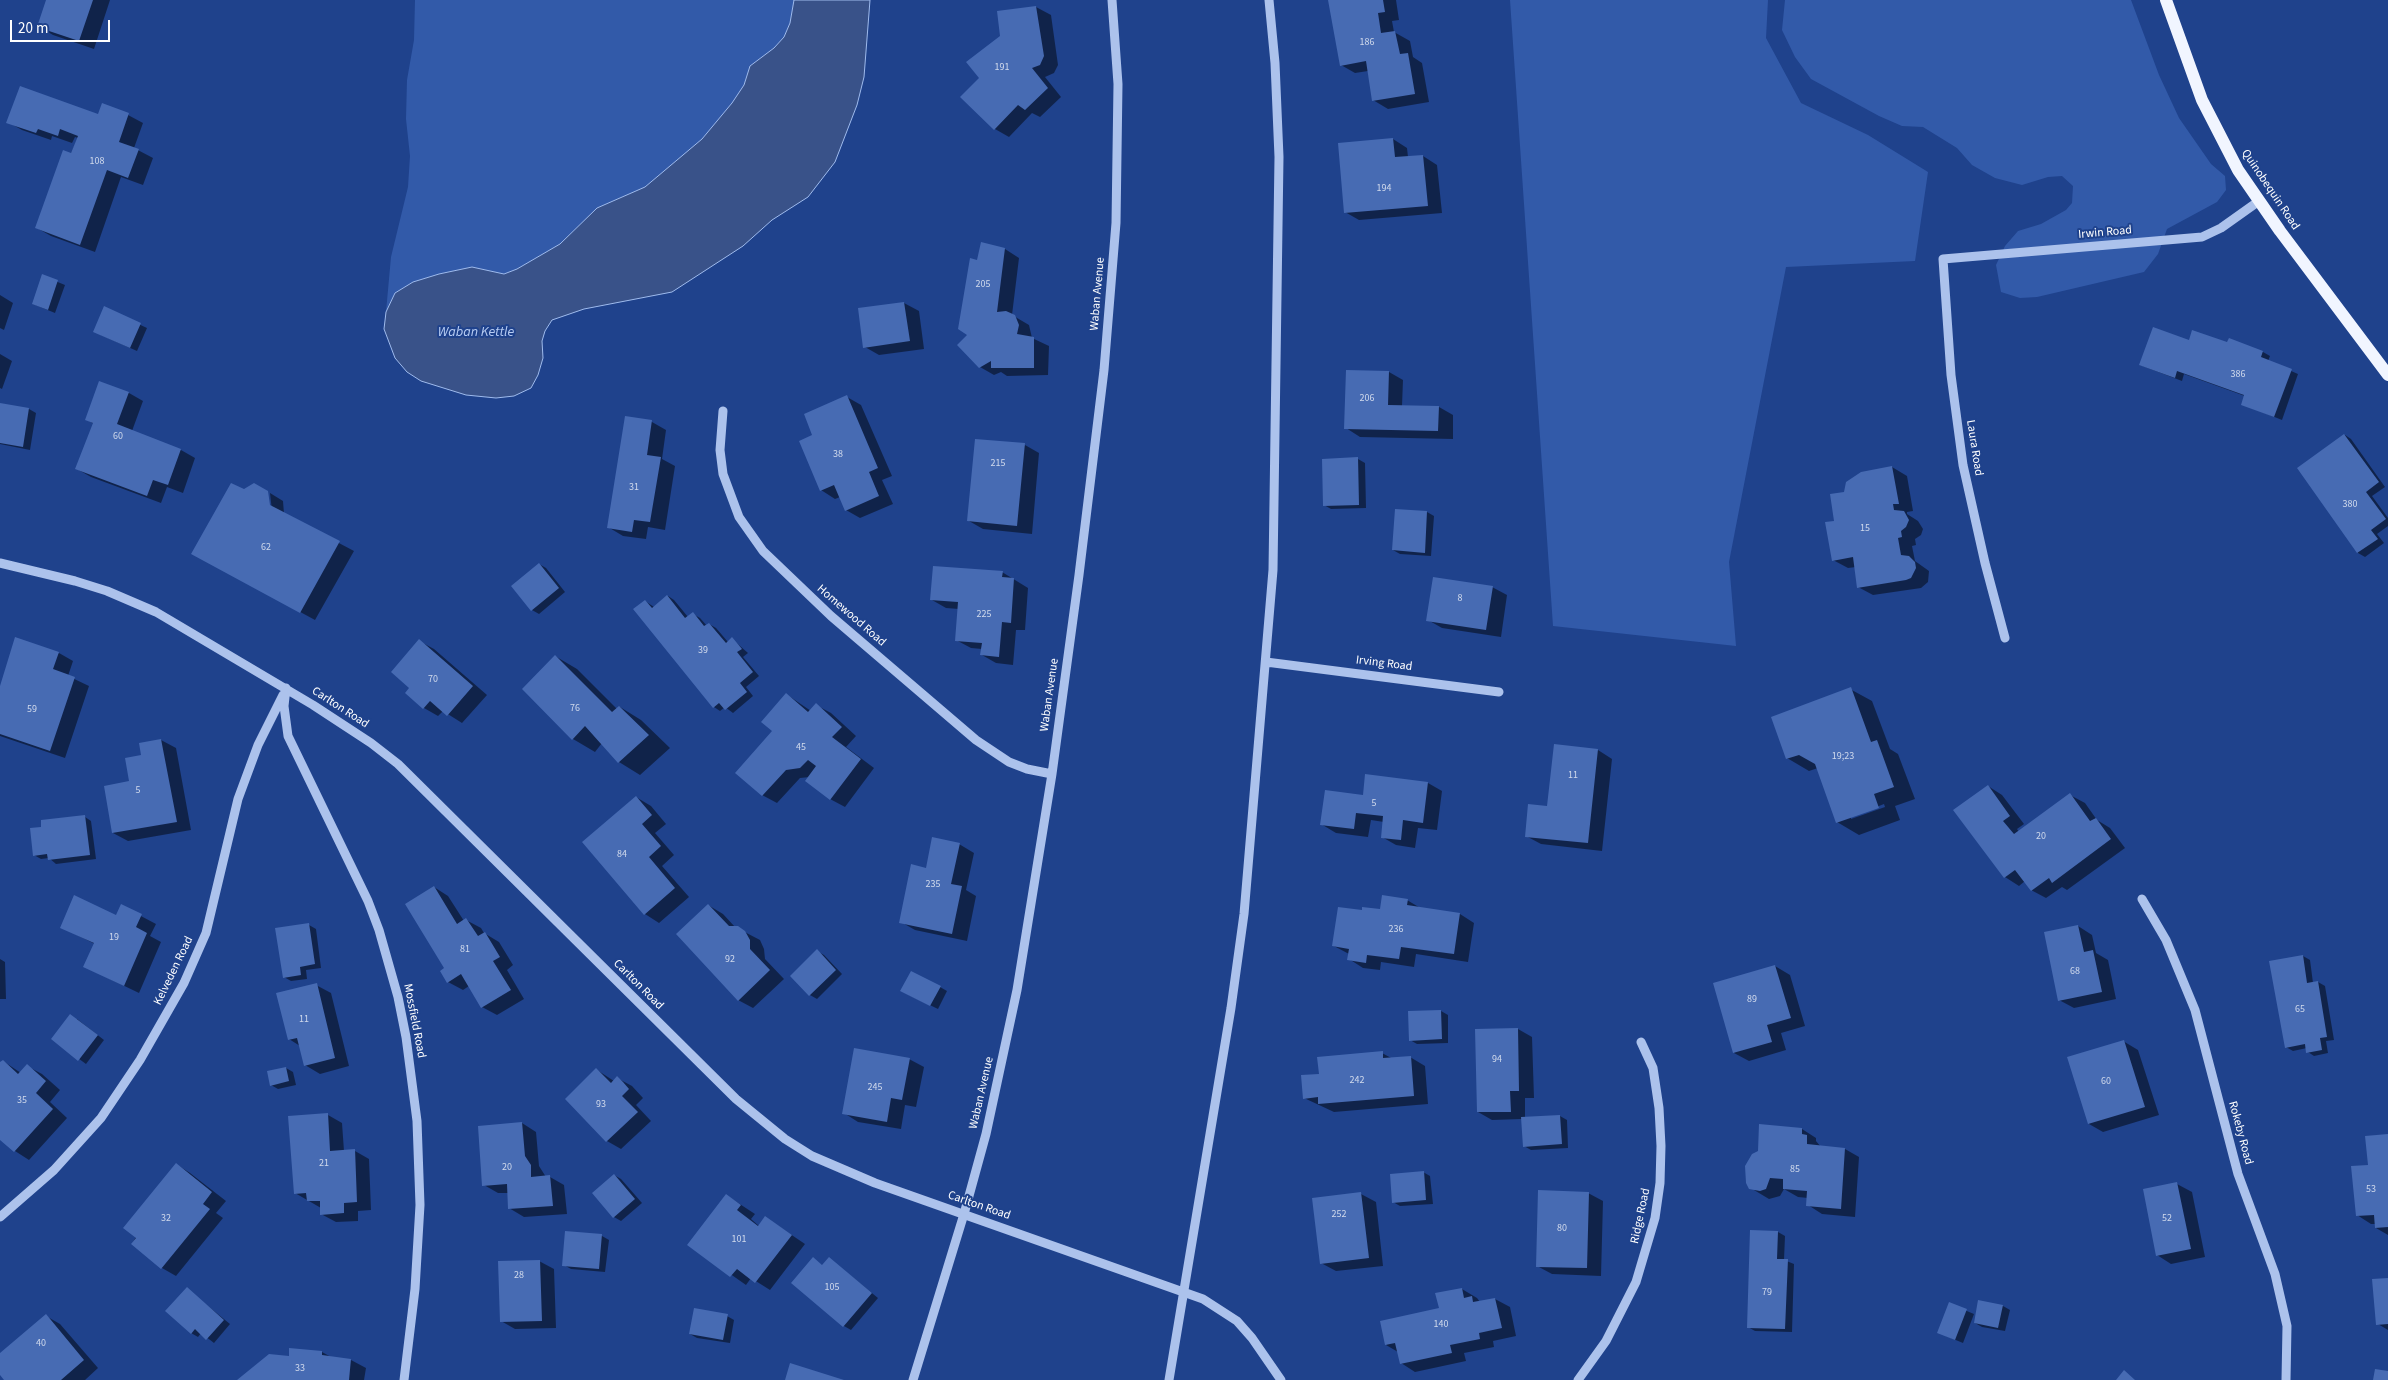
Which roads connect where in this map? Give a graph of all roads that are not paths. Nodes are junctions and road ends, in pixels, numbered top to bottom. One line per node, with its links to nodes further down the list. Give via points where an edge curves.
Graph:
1 (1112, 0): 13 (street, Waban Avenue, via 1118,84 1116,224 1102,380)
2 (1269, 0): 10 (street, via 1278,112 1279,207 1274,522)
3 (2166, 0): 4 (main road, Quinobequin Road, via 2202,100 2220,137)
4 (2259, 201): 5 (street, Irwin Road, via 2222,228 2202,237); 6 (main road, Quinobequin Road)
5 (1943, 258): 9 (street, Laura Road, via 1951,375 1962,457 1977,531)
6 (2388, 375)
7 (724, 411): 13 (street, Homewood Road, via 720,450 723,474 739,517 763,551 831,616 976,740 1009,762)
8 (0, 563): 11 (street, Carlton Road, via 75,581 132,600 185,627)
9 (2005, 638)
10 (1266, 662): 12 (street, Irving Road); 18 (street, via 1244,914)
11 (286, 688): 16 (street, Carlton Road, via 398,764 706,1071 760,1120 812,1156 843,1171); 17 (street, Kelveden Road, via 258,745 238,799 206,933 184,983 140,1060 101,1118 54,1170); 19 (street, Mossfield Road, via 284,706 288,736 376,923 406,1037 417,1121 420,1205 415,1289)
12 (1499, 692)
13 (1052, 774): 16 (street, Waban Avenue, via 1018,990 986,1134)
14 (2142, 900): 24 (street, Rokeby Road, via 2166,940 2195,1010 2238,1174 2275,1274 2287,1326)
15 (1641, 1042): 23 (street, Ridge Road, via 1653,1068 1662,1146 1655,1218 1636,1282 1606,1341)
16 (964, 1214): 18 (street, Carlton Road); 20 (street, Waban Avenue)
17 (0, 1217)
18 (1185, 1290): 21 (street); 22 (street, Carlton Road, via 1237,1321)
19 (404, 1380)
20 (913, 1380)
21 (1169, 1380)
22 (1281, 1380)
23 (1578, 1380)
24 (2286, 1380)

